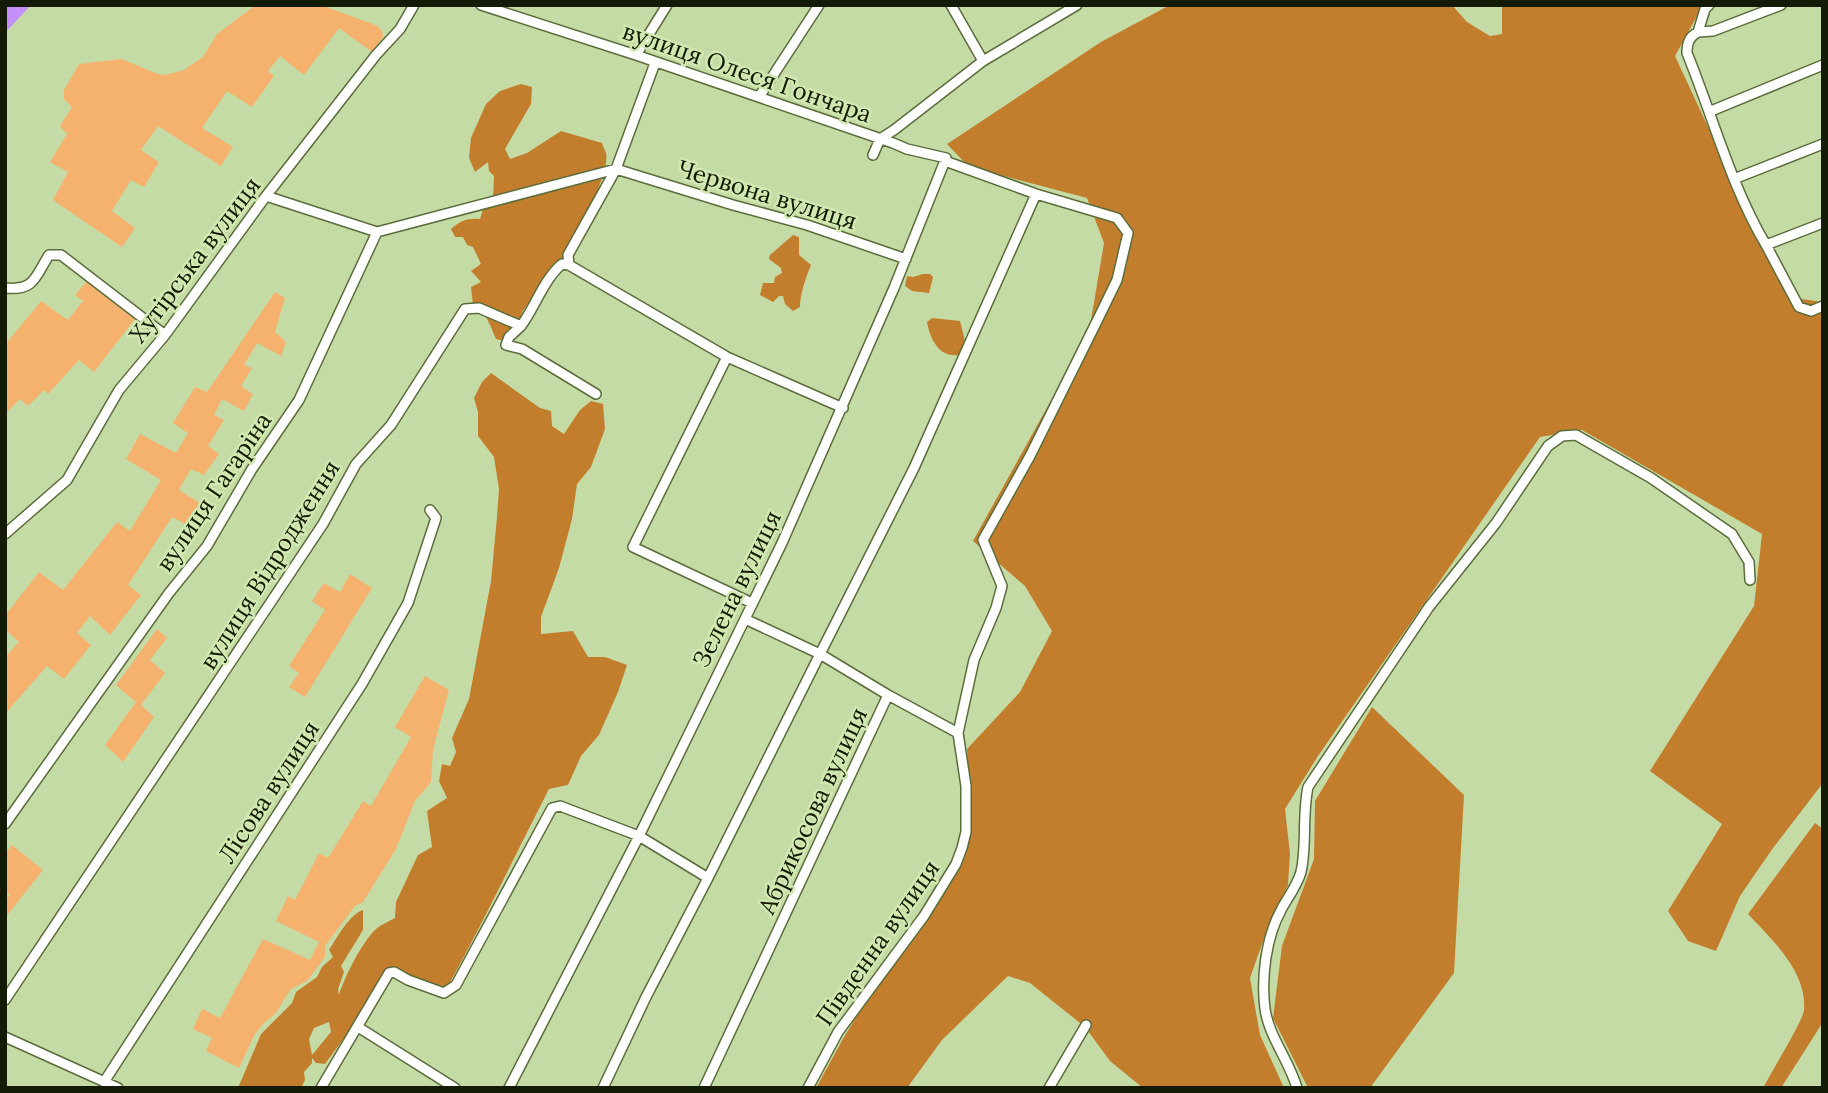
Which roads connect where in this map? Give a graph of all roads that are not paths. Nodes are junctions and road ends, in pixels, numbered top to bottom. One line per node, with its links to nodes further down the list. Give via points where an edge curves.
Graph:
1 (414, 5): 25 (street, Хутірська вулиця, via 400,29)
2 (481, 5): 10 (street, вулиця Олеся Гончара)
3 (667, 5): 10 (street)
4 (819, 5): 14 (street)
5 (951, 5): 11 (street)
6 (1077, 5): 11 (street)
7 (1709, 5): 9 (street)
8 (1782, 5): 9 (street, via 1713,31)
9 (1698, 32): 15 (street, via 1687,43 1687,53)
10 (636, 55): 12 (street, вулиця Олеся Гончара)
11 (983, 61): 16 (street)
12 (655, 63): 14 (street, вулиця Олеся Гончара); 22 (street)
13 (1823, 65): 15 (street)
14 (759, 97): 17 (street, вулиця Олеся Гончара)
15 (1711, 111): 23 (street)
16 (894, 131): 17 (street); 18 (street)
17 (880, 139): 18 (street); 20 (street)
18 (893, 142): 21 (street, via 941,156)
19 (1823, 144): 23 (street)
20 (873, 155)
21 (944, 161): 24 (street); 29 (street, Зелена вулиця)
22 (616, 169): 27 (street); 29 (street, Червона вулиця, via 807,225); 30 (street, via 568,255)
23 (1734, 179): 28 (street)
24 (1037, 194): 45 (street, via 914,468); 47 (street, via 1117,218 1128,233 1116,280 1030,456 983,540 1002,586 974,660)
25 (266, 196): 27 (street); 36 (street, Хутірська вулиця)
26 (1823, 223): 28 (street)
27 (377, 232): 48 (street, вулиця Гагаріна, via 299,400 207,547 169,593)
28 (1766, 245): 33 (street, via 1799,307)
29 (906, 260): 39 (street, Зелена вулиця)
30 (569, 265): 35 (street, via 553,271); 37 (street)
31 (5, 288): 36 (street, via 29,286 49,255 61,255)
32 (1823, 306): 33 (street)
33 (1811, 311): 34 (street)
34 (1823, 313)
35 (521, 326): 38 (street, via 506,345 522,349); 51 (street, вулиця Відродження, via 479,307 465,309 391,425 356,464 323,524)
36 (164, 335): 41 (street, Хутірська вулиця, via 119,390 67,480)
37 (727, 357): 39 (street); 43 (street, via 633,547)
38 (596, 394)
39 (843, 408): 43 (street, Зелена вулиця)
40 (430, 510): 55 (street, Лісова вулиця, via 436,518 408,603 368,673)
41 (5, 534)
42 (1750, 580): 64 (street, via 1749,562 1732,534 1651,478 1576,435 1562,436 1548,446 1496,523 1429,607 1308,787 1302,869 1271,934 1265,977 1268,1022)
43 (752, 603): 44 (street, Зелена вулиця)
44 (744, 620): 45 (street, Абрикосова вулиця); 49 (street, Зелена вулиця)
45 (820, 654): 46 (street, Абрикосова вулиця); 50 (street)
46 (888, 695): 47 (street); 61 (street, Абрикосова вулиця)
47 (958, 733): 62 (street, Південна вулиця, via 966,786 966,832 956,863 924,916 838,1032)
48 (5, 824)
49 (639, 836): 50 (street); 53 (street, via 560,806 552,808 456,985 444,993 389,973); 59 (street, Зелена вулиця)
50 (708, 878): 60 (street)
51 (5, 1000)
52 (1086, 1025): 63 (street)
53 (358, 1027): 57 (street); 58 (street)
54 (5, 1037): 55 (street)
55 (104, 1082): 56 (street)
56 (118, 1088)
57 (321, 1088)
58 (455, 1088)
59 (509, 1088)
60 (603, 1088)
61 (704, 1088)
62 (808, 1088)
63 (1049, 1088)
64 (1297, 1088)

